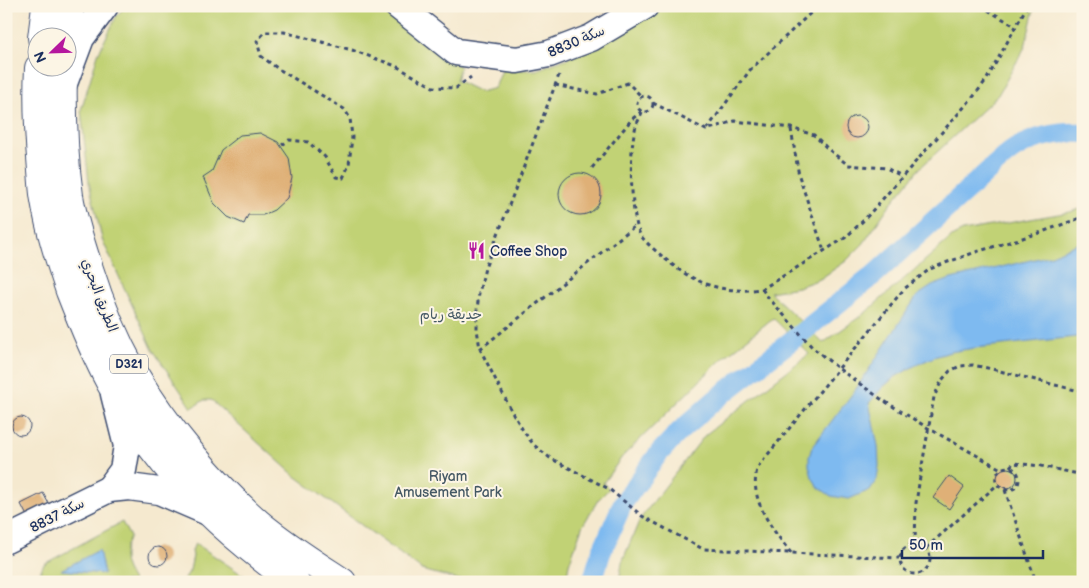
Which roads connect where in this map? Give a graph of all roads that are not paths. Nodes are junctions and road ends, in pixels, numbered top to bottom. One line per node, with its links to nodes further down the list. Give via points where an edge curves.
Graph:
1 (46, 6): 6 (main road)
2 (70, 6): 7 (main road)
3 (105, 6): 8 (street)
4 (398, 6): 5 (street, سكة 8830, via 456,52 517,60 549,54 591,38)
5 (646, 6)
6 (43, 28)
7 (67, 28)
8 (78, 44)
9 (38, 78): 11 (main road, الطريق البحري / D321, via 45,200 58,256 93,348)
10 (63, 78): 16 (main road, الطريق البحري / D321, via 62,116 69,197 81,247 98,295 133,372 163,418 232,499 259,524)
11 (112, 384): 12 (street, سكة 8837, via 127,446 123,470); 13 (main road, الطريق البحري / D321, via 142,433 181,483)
12 (109, 489): 13 (street, سكة 8837, via 129,487 158,491); 14 (street, سكة 8837)
13 (210, 513): 15 (main road, الطريق البحري / D321)
14 (6, 540)
15 (295, 582)
16 (342, 582)

